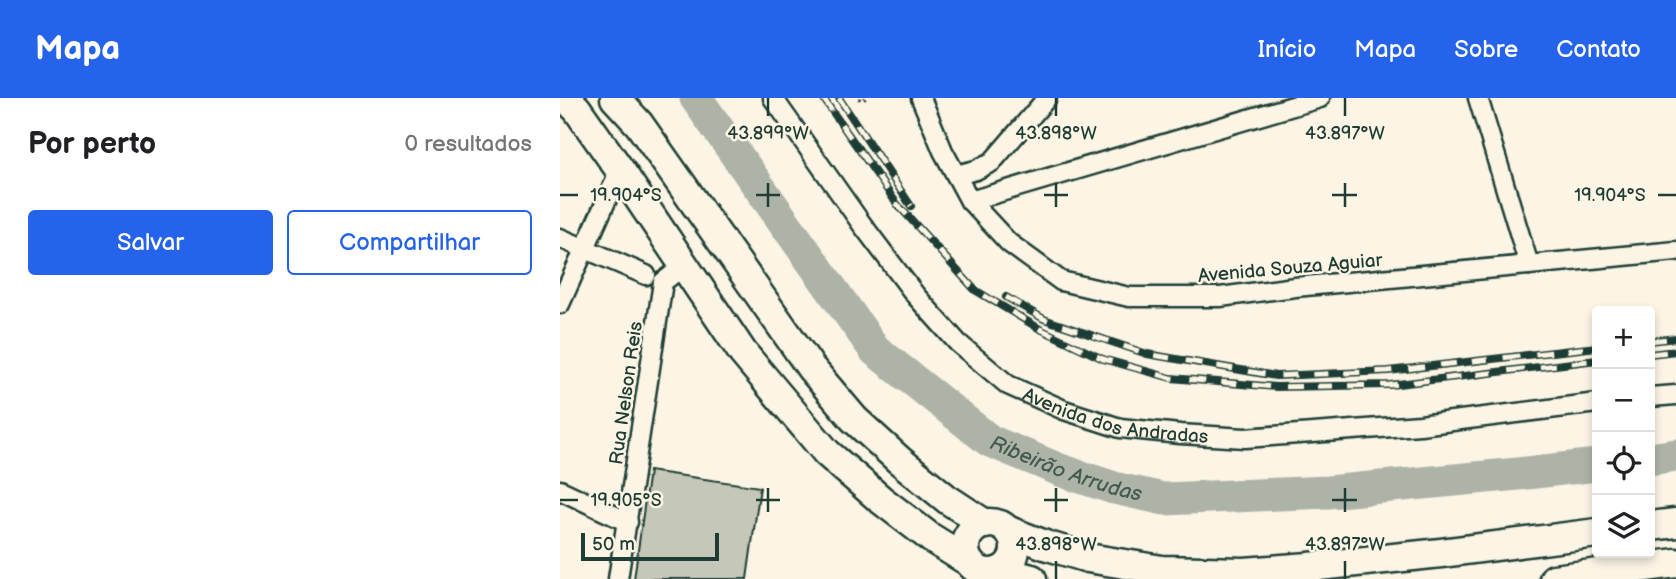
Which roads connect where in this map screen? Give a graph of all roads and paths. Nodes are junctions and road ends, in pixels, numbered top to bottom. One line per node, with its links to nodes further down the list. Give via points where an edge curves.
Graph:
1 (566, 98): 10 (main road)
2 (615, 98): 27 (main road, via 639,124 811,368 854,419 947,499)
3 (774, 98): 22 (street, Avenida dos Andradas, via 861,223 958,343 1008,385 1064,410 1120,428 1245,438 1420,425)
4 (859, 98): 5 (path)
5 (866, 98)
6 (921, 98): 11 (street, Avenida Souza Aguiar)
7 (1047, 98): 11 (street, via 992,162)
8 (1320, 98): 12 (street)
9 (1478, 98): 17 (street)
10 (620, 170): 14 (street); 16 (main road)
11 (956, 175): 12 (street, Avenida Souza Aguiar)
12 (970, 201): 17 (street, Avenida Souza Aguiar, via 1009,243 1061,281 1129,297 1220,297)
13 (560, 238): 14 (street)
14 (585, 249): 18 (street); 19 (street)
15 (1676, 251): 17 (street, Avenida Souza Aguiar)
16 (685, 265): 24 (street, Rua Nelson Reis, via 663,282); 29 (main road, via 743,353 827,453 880,499)
17 (1529, 265)
18 (646, 275)
19 (560, 304)
20 (1676, 395): 21 (street)
21 (1655, 397)
22 (1592, 404)
23 (560, 490): 24 (street)
24 (628, 522): 32 (street, Rua Nelson Reis)
25 (1676, 523): 26 (main road)
26 (1655, 525)
27 (997, 528): 28 (main road, via 1101,560 1162,570 1244,572); 29 (main road, via 974,528 964,550); 31 (main road, via 1015,545 1007,567)
28 (1592, 534)
29 (968, 561): 31 (main road, via 982,572)
30 (1676, 564): 34 (main road)
31 (1000, 571): 33 (main road)
32 (618, 579)
33 (1032, 579)
34 (1554, 579)

